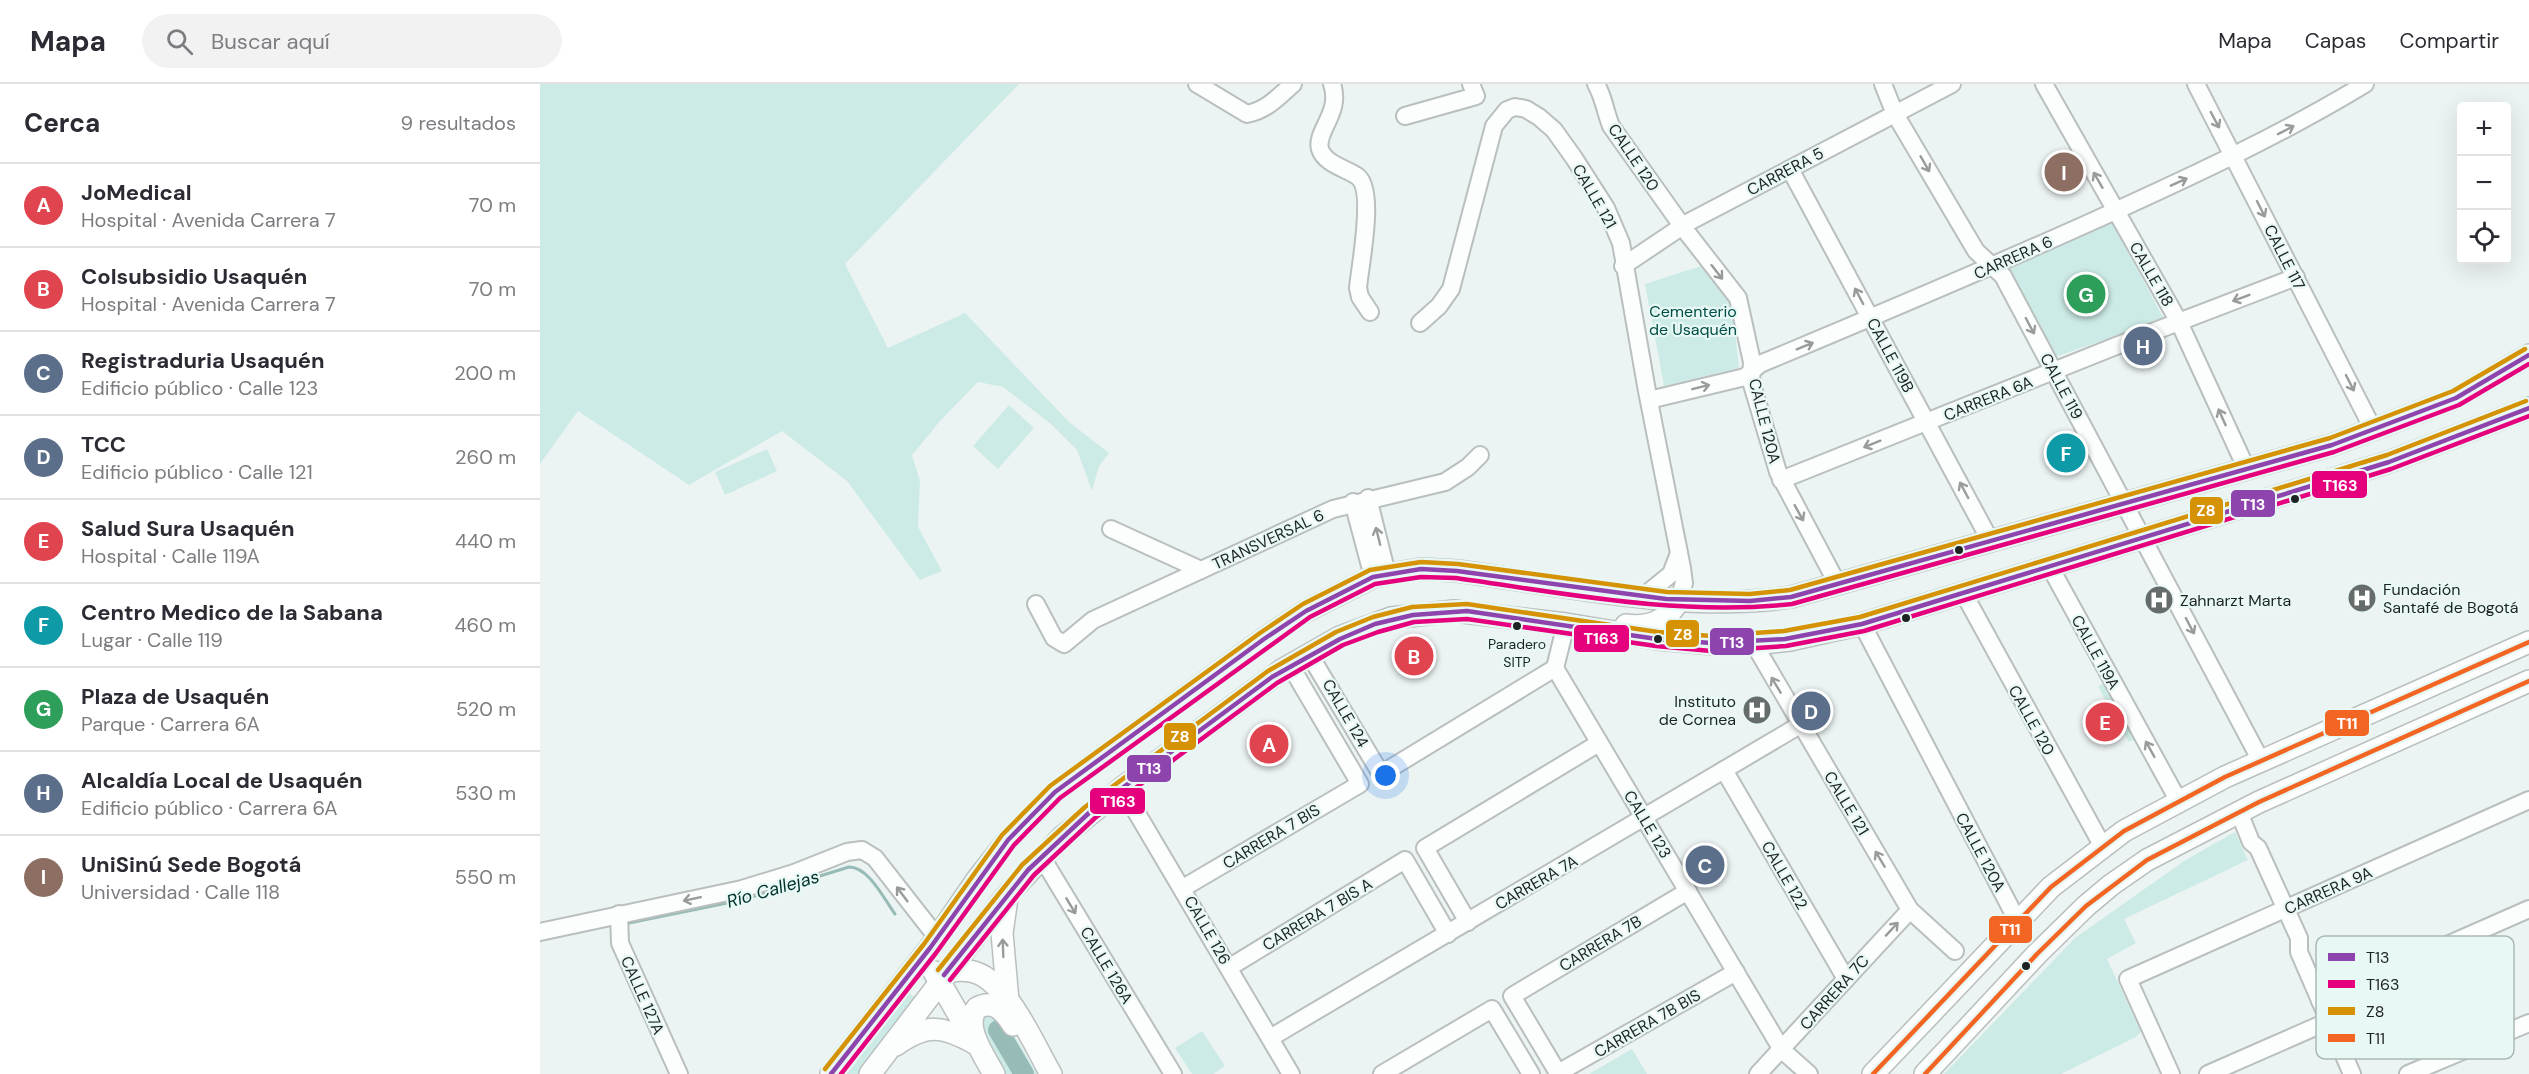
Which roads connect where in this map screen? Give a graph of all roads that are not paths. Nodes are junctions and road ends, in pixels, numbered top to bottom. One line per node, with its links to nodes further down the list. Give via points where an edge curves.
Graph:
1 (1197, 84): 2 (street, via 1247,114 1270,105)
2 (1293, 84)
3 (1332, 84): 20 (street, via 1333,114 1319,141 1326,158 1359,177 1364,185 1367,202 1358,288)
4 (1596, 84): 16 (street, CALLE 120, via 1611,126)
5 (1883, 84): 11 (street, CALLE 119)
6 (1952, 84): 11 (street, CARRERA 5)
7 (2044, 84): 15 (street, CALLE 118, one-way to 7)
8 (2196, 84): 13 (street, CALLE 117, one-way to 13)
9 (2365, 84): 13 (street, CARRERA 6, one-way to 9, via 2303,122)
10 (1473, 90): 12 (street)
11 (1895, 114): 14 (street, CARRERA 5); 18 (street, CALLE 119, one-way to 18, via 1976,251)
12 (1405, 116)
13 (2234, 157): 15 (street, CARRERA 6, one-way to 13); 19 (street, CALLE 117, one-way to 19)
14 (1790, 169): 16 (street, CARRERA 5); 21 (street, CALLE 119B, one-way to 14)
15 (2116, 211): 18 (street, CARRERA 6); 22 (street, CALLE 118)
16 (1682, 225): 17 (street, CARRERA 5); 25 (street, CALLE 120A, one-way to 25, via 1738,298)
17 (1623, 266): 23 (street, CALLE 121, via 1621,243 1606,208 1574,158 1539,117 1515,107 1506,110 1494,126 1451,289); 27 (street, CALLE 121)
18 (1992, 267): 21 (street, CARRERA 6); 26 (street, CALLE 119, one-way to 26, via 2002,276)
19 (2296, 277): 22 (street, CARRERA 6A, one-way to 22); 32 (street, CALLE 117, one-way to 32)
20 (1370, 312)
21 (1871, 318): 25 (street, CARRERA 6, one-way to 21); 31 (street, CALLE 119B)
22 (2179, 322): 26 (street, CARRERA 6A); 34 (street, CALLE 118, one-way to 22)
23 (1420, 323)
24 (2529, 355): 32 (main road, via 2456,398)
25 (1752, 370): 27 (street, CARRERA 6, one-way to 25, via 1745,377); 35 (street, CALLE 120A)
26 (2054, 371): 31 (street, CARRERA 6A); 37 (street, CALLE 119)
27 (1649, 400): 41 (street, CALLE 121)
28 (2529, 408): 30 (main road)
29 (2529, 415): 30 (main road)
30 (2503, 419): 39 (main road, via 2378,465)
31 (1926, 422): 35 (street, CARRERA 6A, one-way to 35); 40 (street, CALLE 119B, one-way to 31)
32 (2374, 430): 34 (main road)
33 (1480, 455): 36 (street, TRANSVERSAL 6, via 1445,482)
34 (2247, 470): 37 (main road)
35 (1781, 480): 45 (street, CALLE 120A, one-way to 45)
36 (1361, 500): 43 (street, TRANSVERSAL 6, via 1309,518); 44 (street)
37 (2126, 503): 39 (street, CALLE 119); 40 (main road)
38 (1111, 529): 43 (street)
39 (2144, 537): 42 (main road); 61 (street, CALLE 119, one-way to 61)
40 (1991, 542): 45 (main road)
41 (1679, 553): 47 (street, via 1671,574); 48 (street, CALLE 121, via 1684,583)
42 (2050, 567): 46 (main road); 65 (street, CALLE 119A, one-way to 42)
43 (1201, 570): 49 (street, TRANSVERSAL 6, via 1093,621 1064,644 1054,638)
44 (1380, 575): 47 (main road, via 1422,569 1457,571); 83 (main road, via 1291,621 1055,792 1008,840)
45 (1838, 585): 48 (main road, via 1767,601)
46 (1964, 594): 52 (main road); 69 (street, CALLE 120)
47 (1644, 596): 48 (main road)
48 (1679, 599): 50 (main road, via 1661,620 1643,627)
49 (1036, 604)
50 (1533, 620): 51 (main road); 55 (main road, via 1454,610 1415,614 1369,625)
51 (1566, 624): 54 (main road, via 1657,639); 57 (street)
52 (1862, 624): 54 (main road); 78 (street, CALLE 120A)
53 (2529, 642): 61 (main road)
54 (1754, 644): 59 (street, CALLE 121, one-way to 54)
55 (1309, 654): 56 (main road); 57 (street, CALLE 124, via 1381,774)
56 (1290, 665): 63 (street, CALLE 124); 64 (main road)
57 (1555, 668): 60 (street, CALLE 123)
58 (2529, 681): 67 (main road)
59 (1800, 725): 62 (street, CARRERA 7A); 76 (street, CALLE 121, one-way to 59)
60 (1599, 743): 68 (street, CALLE 123); 79 (street, via 1425,848)
61 (2261, 761): 65 (main road)
62 (1724, 770): 68 (street, CARRERA 7A); 90 (street, CALLE 122)
63 (1360, 784): 71 (street, CARRERA 7 BIS)
64 (1122, 788): 70 (main road); 71 (street, CALLE 126)
65 (2178, 800): 69 (main road)
66 (2529, 800): 74 (street, CARRERA 9A)
67 (2242, 811): 74 (street, via 2251,842 2258,848); 116 (main road, via 2147,860 2111,885 2037,954)
68 (1644, 818): 72 (street, CALLE 123); 79 (street, CARRERA 7A)
69 (2102, 845): 78 (main road)
70 (1041, 856): 73 (main road); 109 (street, CALLE 126A, one-way to 109)
71 (1183, 888): 85 (street, CALLE 126)
72 (1688, 891): 86 (street, CALLE 123); 102 (street, CARRERA 7B, via 1512,996)
73 (1007, 895): 88 (main road); 91 (main road, one-way to 73, via 1002,933)
74 (2285, 909): 87 (street, via 2307,947); 117 (street, CARRERA 9A, via 2128,980)
75 (2529, 909): 82 (street)
76 (1910, 910): 84 (street, CALLE 121); 90 (street, CARRERA 7C, one-way to 76)
77 (620, 914): 80 (street); 83 (street, one-way to 77, via 868,852 853,850 742,889); 103 (street, CALLE 127A, via 620,943)
78 (2017, 920): 115 (main road)
79 (1468, 922): 81 (street, CARRERA 7A)
80 (540, 932)
81 (1448, 933): 85 (street, CARRERA 7 BIS A, via 1405,860); 95 (street, CARRERA 7A)
82 (2468, 936)
83 (933, 942): 88 (main road); 89 (main road)
84 (1955, 951)
85 (1230, 967): 95 (street, CALLE 126)
86 (1736, 972): 98 (street, CALLE 123); 102 (street, CARRERA 7B BIS)
87 (2316, 973)
88 (940, 976): 89 (main road); 91 (main road, via 971,971 983,975); 96 (main road); 97 (main road)
89 (905, 979): 104 (main road)
90 (1846, 979): 98 (street, CARRERA 7C)
91 (1009, 1001): 108 (main road)
92 (2529, 1023): 94 (street)
93 (2316, 1026): 118 (street)
94 (2514, 1029)
95 (1270, 1038): 110 (street, CALLE 126)
96 (975, 1044): 97 (main road, via 954,1032 934,1029 914,1033); 106 (main road)
97 (888, 1050): 105 (main road)
98 (1782, 1050): 113 (street, CARRERA 7C); 114 (street, CALLE 123)
99 (2347, 1059): 119 (street)
100 (2354, 1059): 120 (street)
101 (2444, 1059): 121 (street)
102 (1558, 1073)
103 (679, 1074)
104 (831, 1074)
105 (870, 1074)
106 (994, 1074): 107 (main road, via 971,1024 974,1012 986,1005 1002,1009 1007,1015)
107 (1043, 1074)
108 (1051, 1074)
109 (1173, 1074)
110 (1291, 1074)
111 (1382, 1074): 112 (street, via 1492,1008)
112 (1531, 1074)
113 (1758, 1074)
114 (1809, 1074)
115 (1873, 1074)
116 (1925, 1074)
117 (2171, 1074)
118 (2208, 1074)
119 (2352, 1074)
120 (2362, 1074)
121 (2408, 1074)

